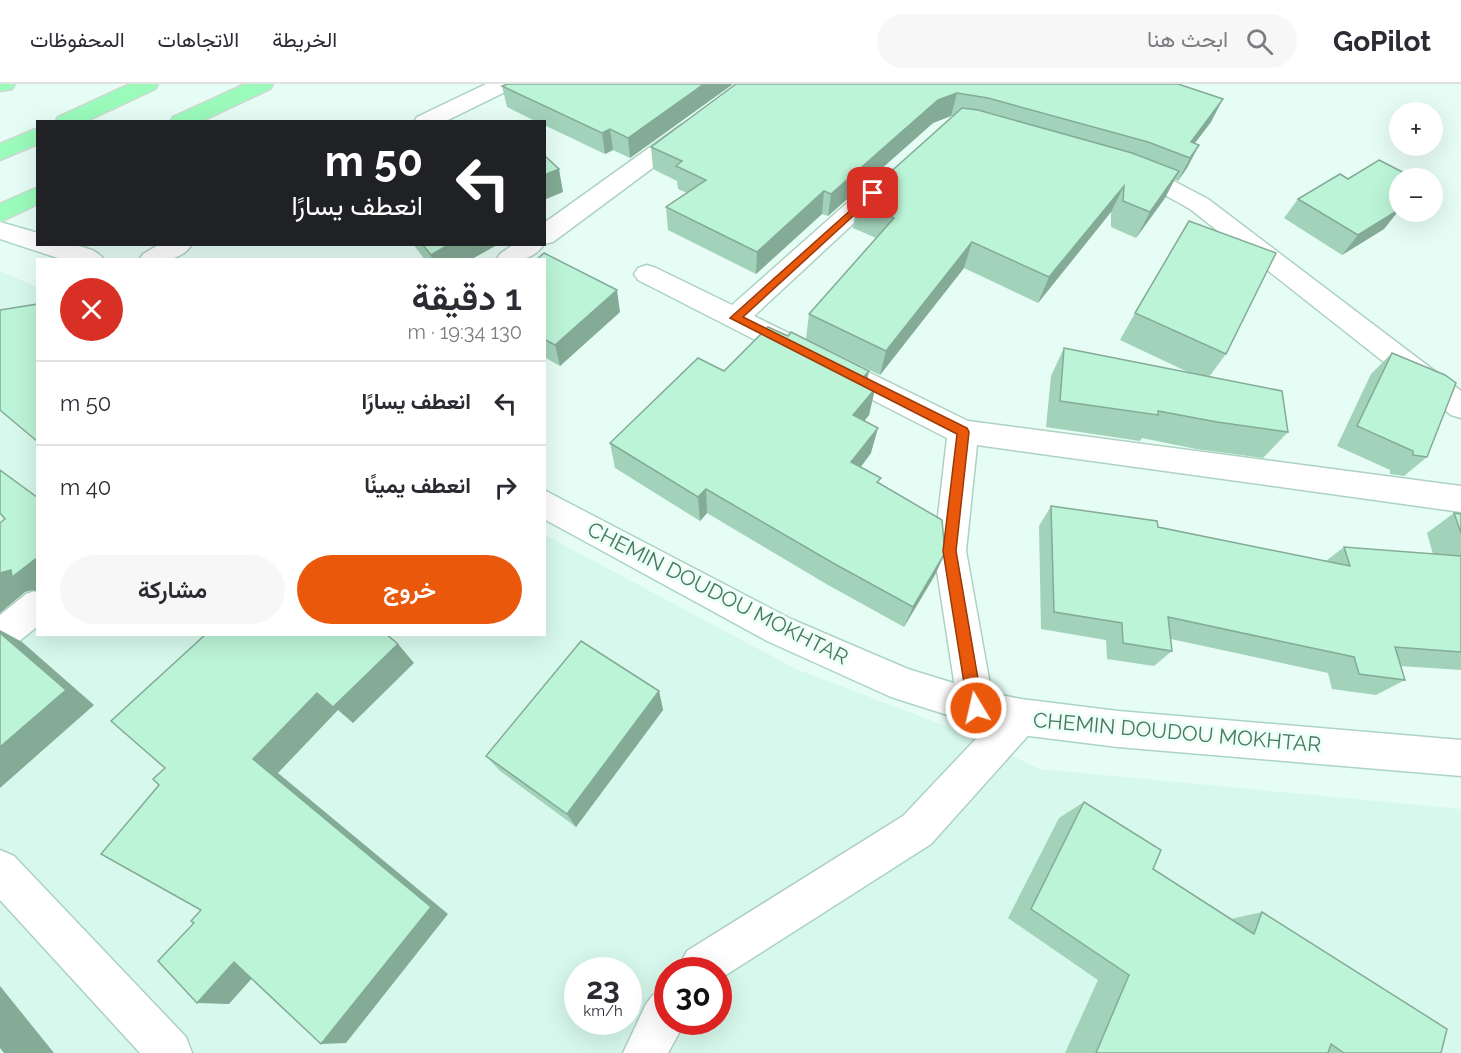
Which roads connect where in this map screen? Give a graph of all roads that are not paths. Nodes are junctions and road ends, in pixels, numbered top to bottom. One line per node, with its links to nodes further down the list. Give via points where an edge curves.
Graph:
1 (147, 84): 5 (highway)
2 (262, 84): 6 (highway)
3 (503, 84): 7 (street)
4 (706, 117): 15 (street)
5 (70, 120)
6 (185, 120)
7 (428, 120)
8 (36, 136): 9 (highway)
9 (0, 153)
10 (907, 162): 24 (street)
11 (1107, 165): 25 (street, via 1162,184 1199,204)
12 (36, 195): 13 (highway)
13 (0, 214)
14 (0, 230): 16 (street)
15 (546, 235)
16 (36, 241)
17 (52, 246): 20 (street)
18 (176, 246): 21 (street)
19 (529, 246): 22 (street)
20 (85, 258)
21 (156, 258)
22 (512, 258)
23 (647, 274): 24 (street)
24 (735, 318): 26 (street)
25 (1461, 407)
26 (963, 432): 27 (street); 31 (street, via 950,551)
27 (1461, 499)
28 (546, 504): 31 (street, CHEMIN DOUDOU MOKHTAR, via 778,630 904,685)
29 (36, 607): 30 (street)
30 (0, 636)
31 (976, 708): 32 (street, CHEMIN DOUDOU MOKHTAR)
32 (1021, 717): 33 (street, CHEMIN DOUDOU MOKHTAR); 35 (street, via 917,830)
33 (1461, 758)
34 (0, 870): 37 (street)
35 (716, 957)
36 (654, 1034): 38 (street)
37 (170, 1053)
38 (645, 1053)

